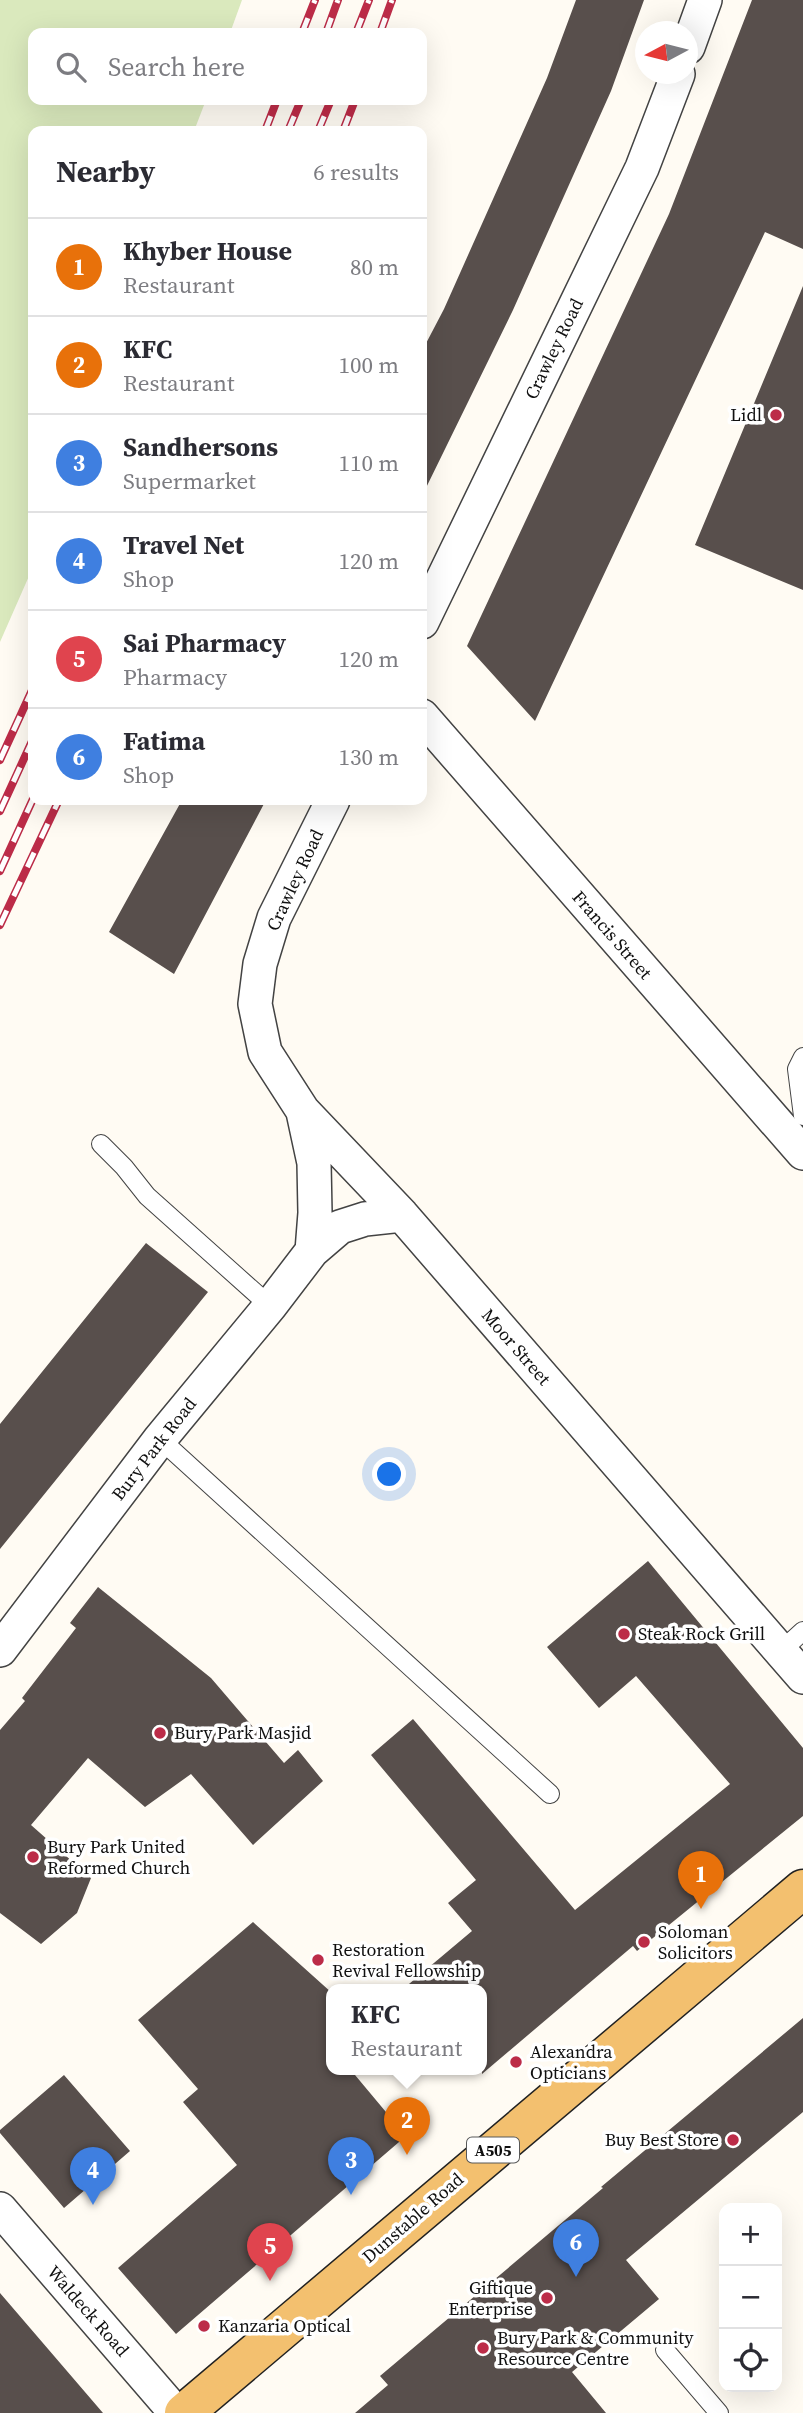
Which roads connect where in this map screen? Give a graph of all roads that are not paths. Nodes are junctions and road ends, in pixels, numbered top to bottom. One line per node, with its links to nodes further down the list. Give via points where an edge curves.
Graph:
1 (705, 0): 2 (street)
2 (697, 21)
3 (674, 84): 4 (street, Crawley Road, via 642,168)
4 (427, 612)
5 (427, 722): 12 (street, Francis Street)
6 (330, 805): 7 (street, Crawley Road, via 274,918 260,964)
7 (255, 1004): 9 (street, Moor Street, via 265,1052)
8 (803, 1057): 10 (lane, via 797,1069)
9 (303, 1111): 13 (street, Moor Street); 14 (street, via 314,1163)
10 (803, 1116)
11 (101, 1144): 15 (lane, via 147,1196)
12 (803, 1153)
13 (402, 1215): 14 (street, Bury Park Road, via 340,1227); 17 (street, Moor Street)
14 (312, 1251): 15 (street, Bury Park Road)
15 (270, 1306): 16 (street, Bury Park Road)
16 (160, 1439): 18 (street, Bury Park Road); 20 (lane)
17 (792, 1641): 19 (street, Moor Street)
18 (0, 1650)
19 (803, 1677)
20 (550, 1794)
21 (803, 1889): 25 (main road, Dunstable Road / A505)
22 (0, 2209): 24 (street, Waldeck Road)
23 (665, 2350): 26 (lane)
24 (176, 2413)
25 (184, 2413)
26 (719, 2413)

